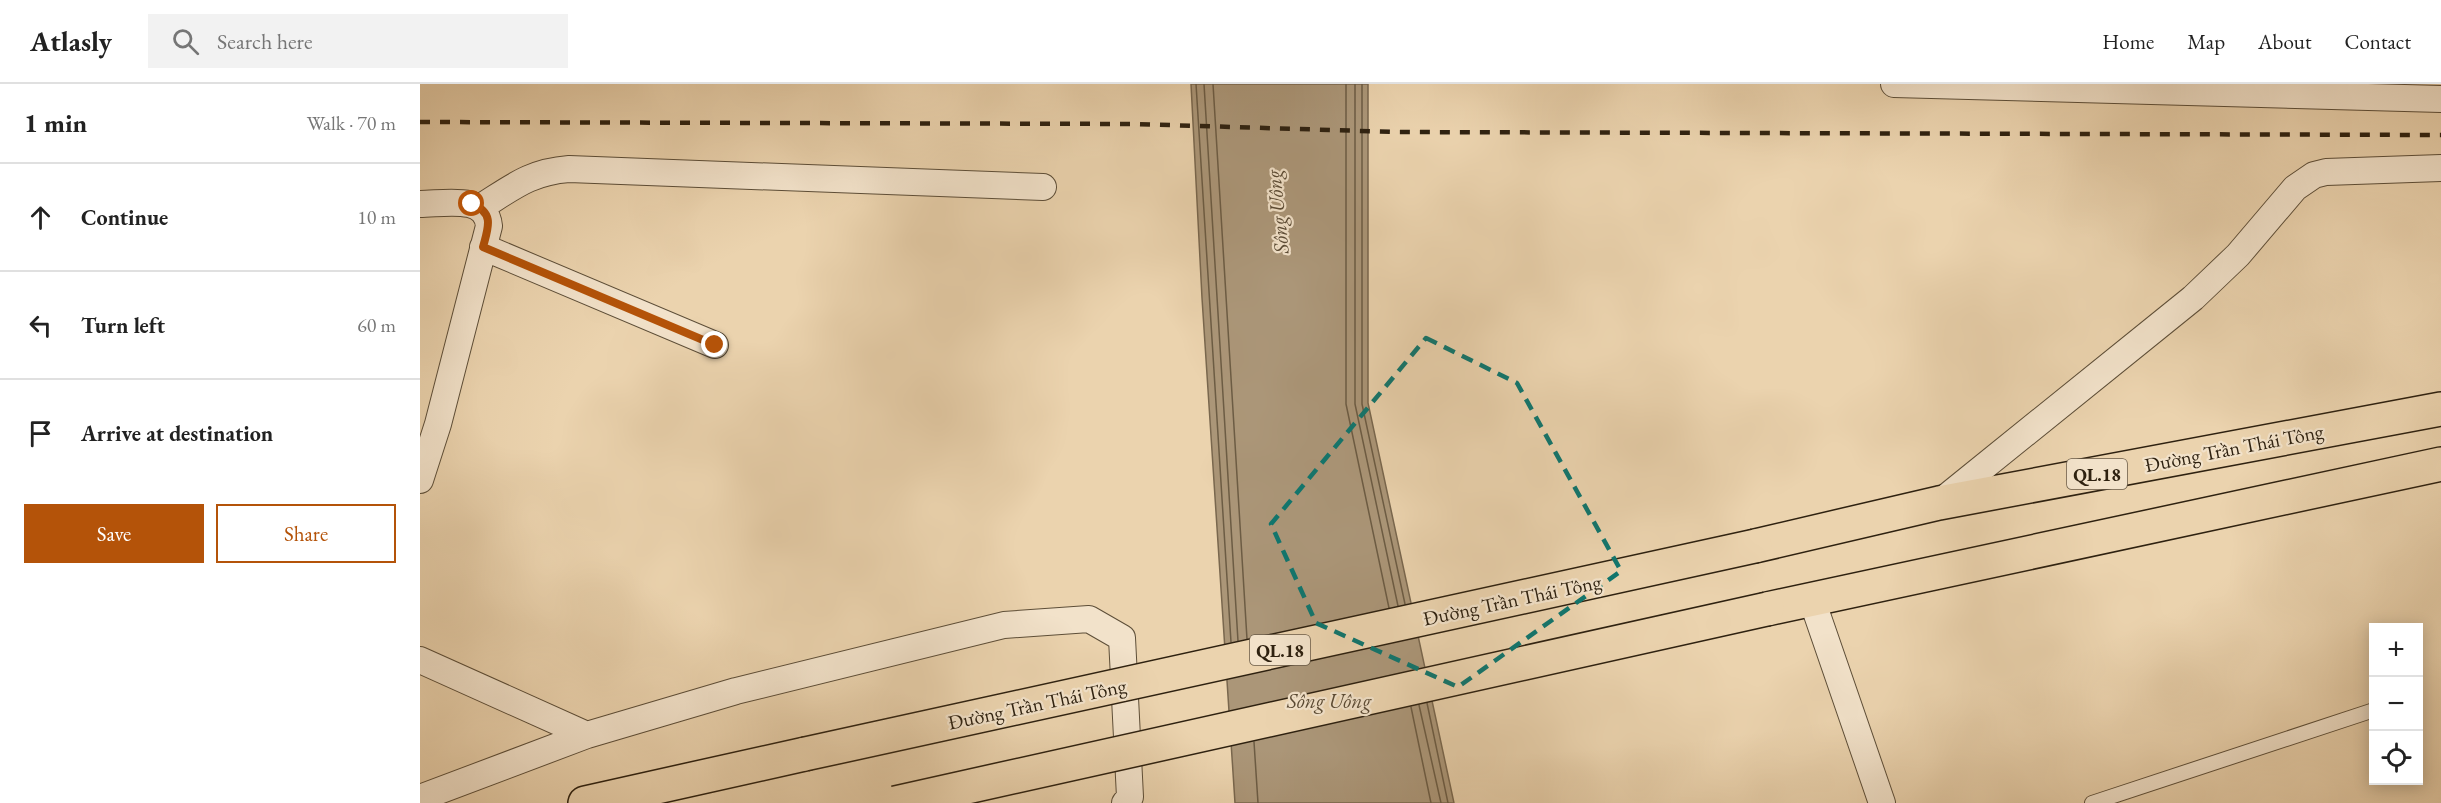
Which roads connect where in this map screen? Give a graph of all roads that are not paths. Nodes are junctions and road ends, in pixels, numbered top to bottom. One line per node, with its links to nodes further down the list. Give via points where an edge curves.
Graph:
1 (1894, 84): 2 (street)
2 (2377, 91): 3 (street)
3 (2441, 99)
4 (2441, 168): 13 (street, via 2326,172 2305,180 2219,275 2193,298)
5 (1042, 187): 7 (street, via 569,169 527,178)
6 (420, 204): 7 (street)
7 (481, 207): 8 (street, via 489,226)
8 (483, 247): 9 (street); 12 (street)
9 (715, 345)
10 (2441, 409): 13 (highway, Đường Trần Thái Tông / QL.18)
11 (2441, 464): 14 (highway)
12 (420, 480)
13 (1939, 503): 19 (highway, Đường Trần Thái Tông / QL.18, bridge)
14 (1812, 600): 20 (highway, bridge); 22 (street)
15 (420, 660): 17 (street)
16 (2369, 711): 23 (lane)
17 (586, 735): 18 (street); 21 (street, via 736,691 1004,625 1089,619 1122,638 1130,797)
18 (420, 798)
19 (585, 803)
20 (895, 803)
21 (1125, 803)
22 (1882, 803)
23 (2092, 803)

